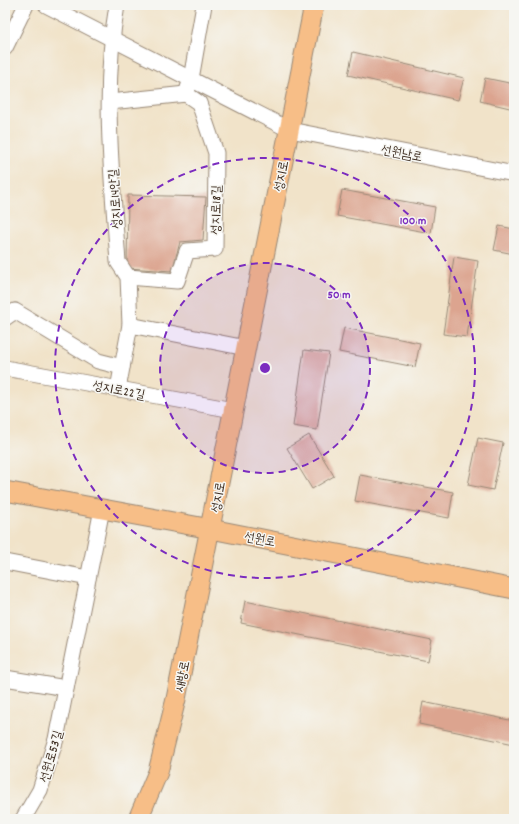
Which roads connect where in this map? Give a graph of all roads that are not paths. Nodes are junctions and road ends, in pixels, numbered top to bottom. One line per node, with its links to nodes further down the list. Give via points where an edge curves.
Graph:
1 (26, 5): 7 (street)
2 (46, 5): 6 (street)
3 (117, 5): 6 (street, 성지로14안길)
4 (204, 5): 8 (street)
5 (314, 5): 11 (main road, 성지로)
6 (111, 38): 8 (street); 10 (street, 성지로14안길)
7 (5, 48)
8 (191, 79): 9 (street); 11 (street)
9 (186, 94): 10 (street); 13 (street, 성지로18길, via 199,103 216,153 215,248 187,251 177,281)
10 (110, 102): 13 (street, 성지로14안길, via 109,137 118,262)
11 (290, 130): 12 (street, 선원남로); 16 (main road, 성지로)
12 (514, 174)
13 (128, 277): 15 (street, 성지로14안길)
14 (5, 318): 17 (street, 성지로22길, via 15,310 98,361)
15 (130, 325): 16 (street); 17 (street, 성지로14안길)
16 (246, 348): 20 (main road, 성지로)
17 (122, 367): 19 (street, 성지로14안길)
18 (5, 368): 19 (street, 성지로22길)
19 (118, 389): 20 (street, 성지로22길)
20 (233, 410): 23 (main road, 성지로)
21 (5, 491): 22 (main road, 선원로)
22 (102, 509): 23 (main road, 선원로); 25 (street, 선원로53길)
23 (211, 529): 26 (main road, 선원로); 30 (main road, 새방로, via 176,699 158,772)
24 (5, 562): 25 (street)
25 (88, 578): 28 (street, 선원로53길)
26 (514, 589)
27 (5, 678): 28 (street)
28 (66, 688): 29 (street, 선원로53길, via 54,746 40,790)
29 (23, 819)
30 (138, 819)

